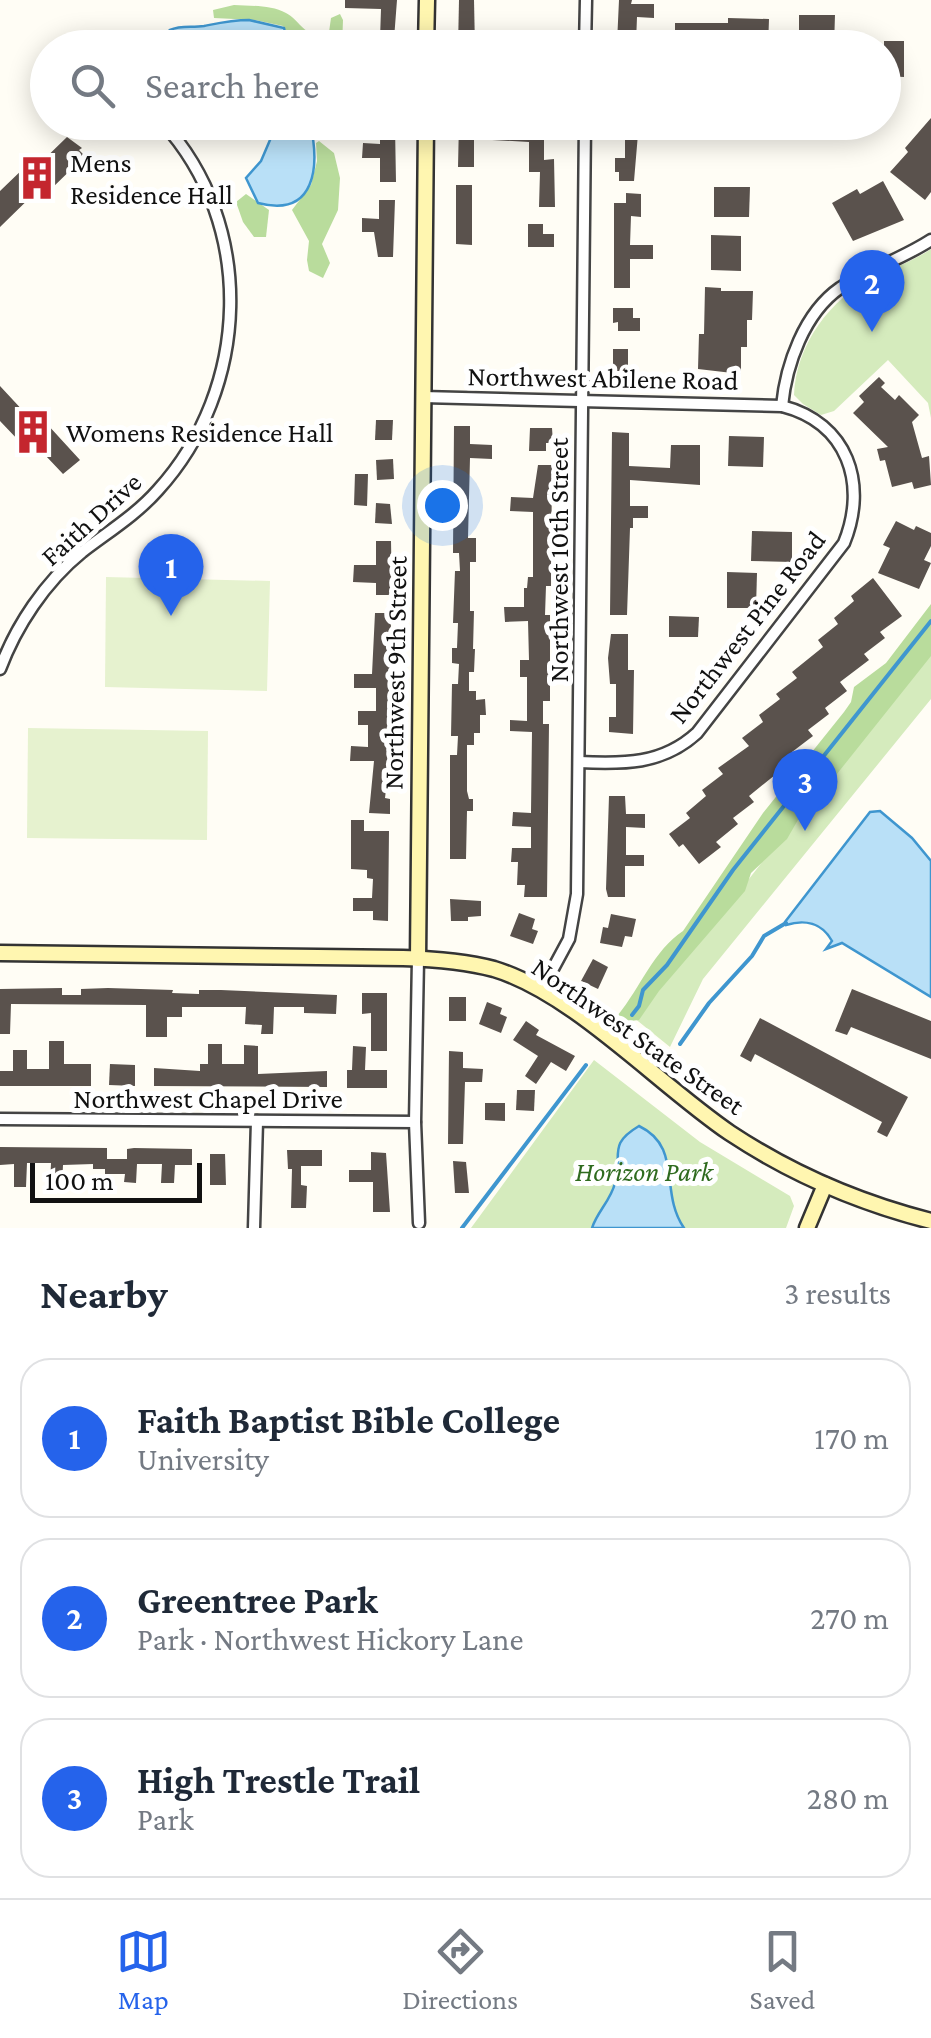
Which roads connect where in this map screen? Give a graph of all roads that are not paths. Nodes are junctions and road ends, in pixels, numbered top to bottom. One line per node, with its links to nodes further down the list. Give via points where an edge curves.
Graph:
1 (427, 0): 3 (main road)
2 (586, 0): 4 (street)
3 (426, 30)
4 (585, 30)
5 (176, 140): 12 (street, Faith Drive, via 204,184 225,250 230,318 217,393 173,473 63,571 10,640)
6 (426, 140): 9 (main road, Northwest 9th Street)
7 (584, 140): 10 (street, Northwest 10th Street)
8 (931, 240): 11 (street, via 856,279 820,307 793,358)
9 (423, 397): 10 (street, Northwest Abilene Road); 15 (main road, Northwest 9th Street)
10 (581, 400): 11 (street, Northwest Abilene Road); 13 (street, Northwest 10th Street)
11 (782, 406): 13 (street, Northwest Pine Road, via 818,422 848,462 856,498 844,543 688,742 646,761)
12 (0, 669)
13 (579, 762): 16 (street, Northwest 10th Street, via 574,920)
14 (0, 953): 15 (main road, Northwest State Street)
15 (418, 959): 16 (main road, Northwest State Street, via 494,970); 19 (street, Northwest 9th Street)
16 (542, 991): 20 (main road, Northwest State Street, via 730,1133)
17 (0, 1119): 18 (street, Northwest Chapel Drive)
18 (257, 1122): 19 (street, Northwest Chapel Drive); 23 (street)
19 (415, 1122): 22 (street, Northwest 9th Street)
20 (825, 1185): 21 (main road, Northwest State Street); 24 (main road)
21 (931, 1221)
22 (418, 1223)
23 (254, 1228)
24 (806, 1228)

